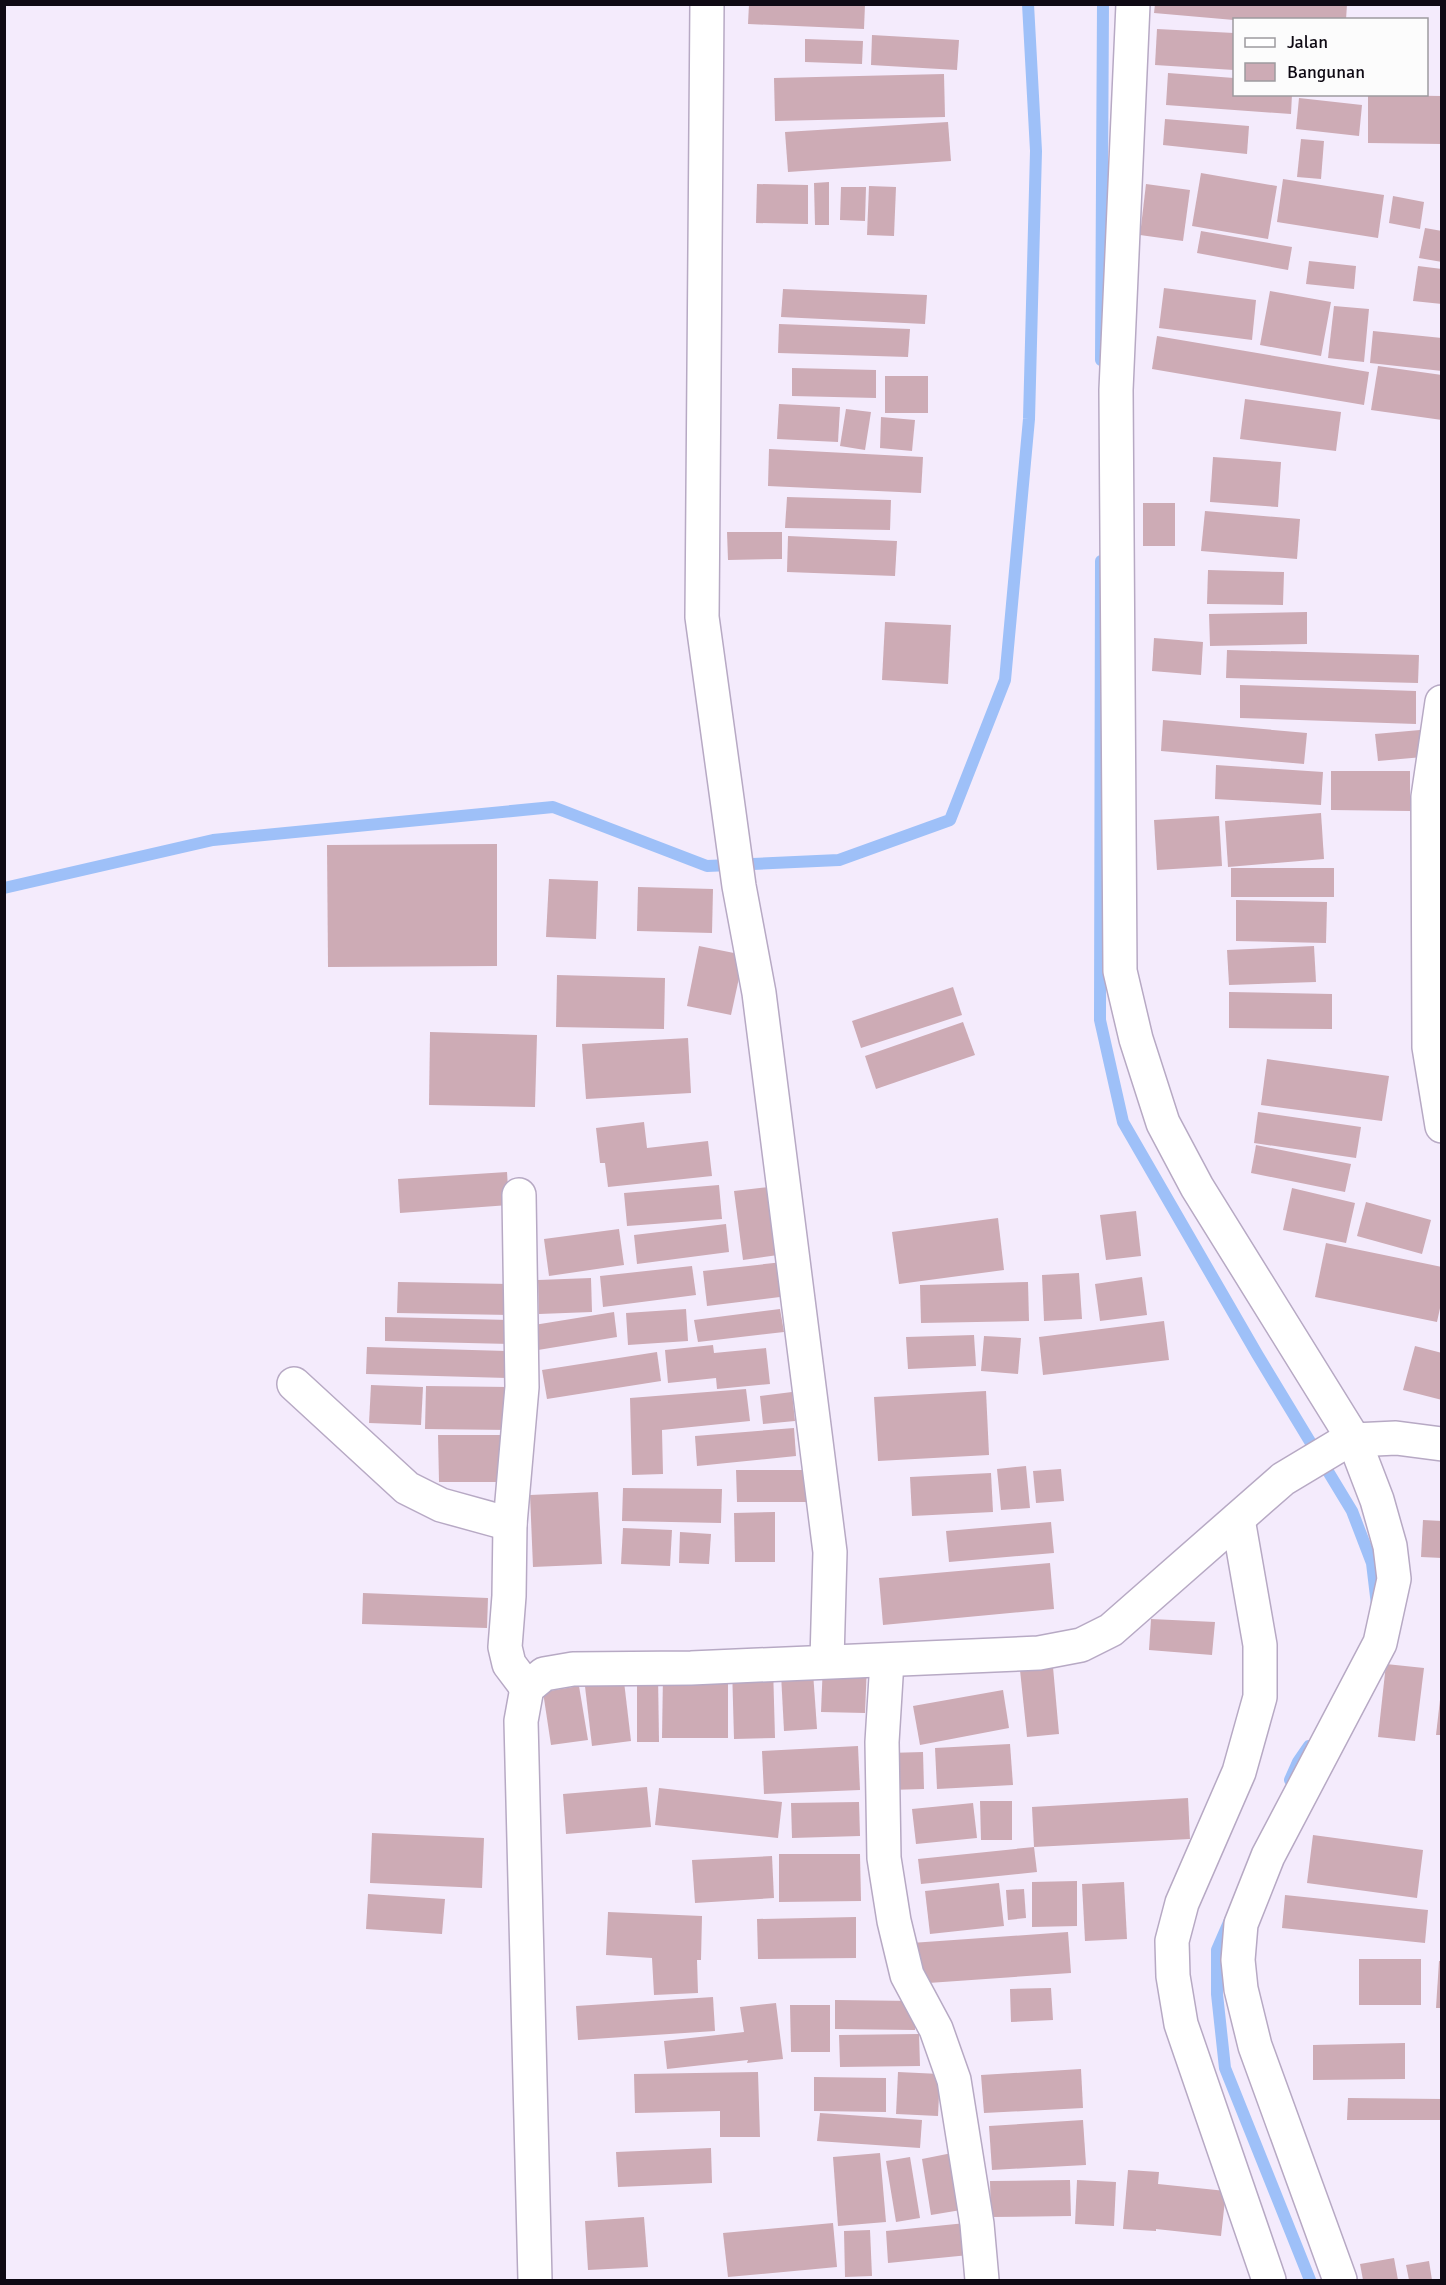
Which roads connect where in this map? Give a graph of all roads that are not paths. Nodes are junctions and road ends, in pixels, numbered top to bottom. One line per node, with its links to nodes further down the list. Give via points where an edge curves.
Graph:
1 (707, 4): 11 (street, via 702,617 737,872 759,993 830,1552)
2 (1133, 4): 7 (street, via 1116,390 1120,971 1136,1039 1163,1123)
3 (1442, 702): 4 (street, via 1428,809 1429,1047)
4 (1442, 1126)
5 (519, 1195): 10 (street, via 522,1387)
6 (294, 1384): 10 (street, via 406,1488 441,1505)
7 (1346, 1443): 8 (street, via 1396,1438); 9 (street, via 1283,1479); 17 (street, via 1377,1500 1390,1546 1394,1579 1380,1643 1268,1856 1241,1924 1238,1960 1255,2046)
8 (1442, 1444)
9 (1238, 1519): 12 (street, via 1111,1630 1081,1645 1039,1653); 16 (street, via 1260,1645 1260,1697 1239,1772 1182,1903 1172,1941 1173,1976 1181,2024)
10 (510, 1524): 13 (street, via 505,1647 509,1664)
11 (827, 1660): 12 (street); 13 (street, via 691,1668 573,1669 544,1674)
12 (887, 1661): 15 (street, via 882,1742 884,1857 907,1975 936,2029 954,2080)
13 (527, 1688): 14 (street, via 520,1721)
14 (535, 2280)
15 (982, 2280)
16 (1269, 2280)
17 (1340, 2280)

